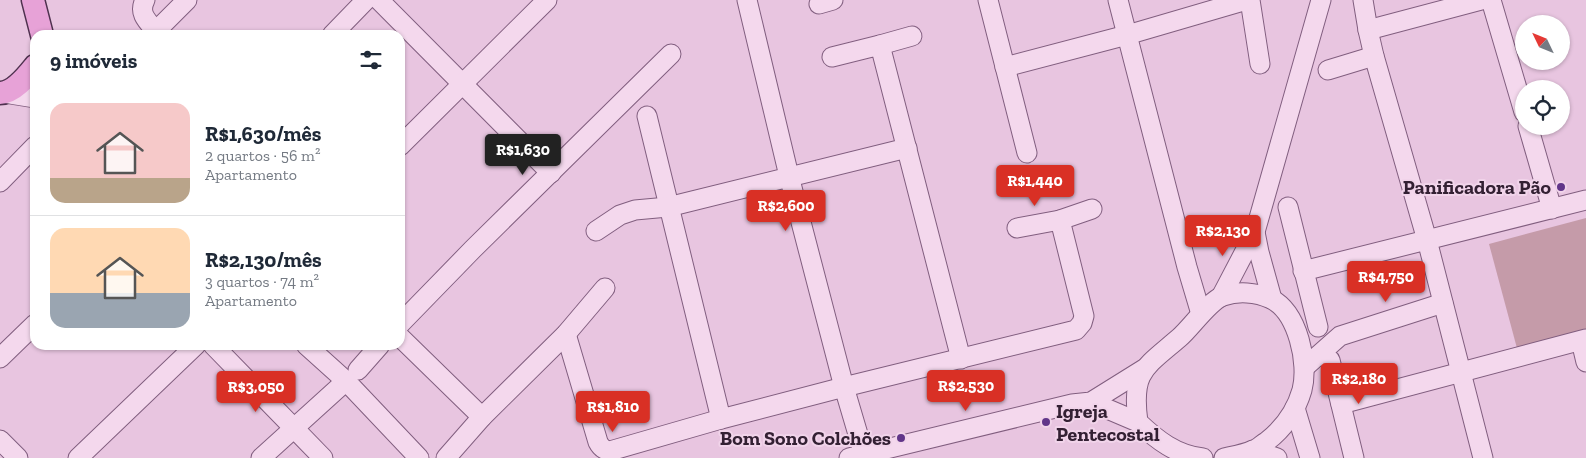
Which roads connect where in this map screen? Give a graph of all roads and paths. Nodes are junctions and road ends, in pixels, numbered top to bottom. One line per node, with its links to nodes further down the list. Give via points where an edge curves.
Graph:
1 (33, 0): 15 (main road)
2 (145, 0): 16 (street, via 142,12)
3 (187, 0): 17 (street)
4 (366, 0): 18 (street)
5 (379, 0): 31 (street)
6 (547, 0): 31 (street)
7 (747, 0): 41 (street)
8 (988, 0): 27 (street)
9 (1118, 0): 20 (street)
10 (1249, 0): 20 (street); 26 (street)
11 (1321, 0): 51 (street)
12 (1363, 0): 19 (street)
13 (1481, 0): 19 (street)
14 (1491, 0): 30 (street)
15 (41, 30)
16 (152, 30)
17 (157, 30)
18 (337, 30)
19 (1368, 30): 24 (street)
20 (1127, 34): 27 (street); 58 (street)
21 (912, 36): 22 (street)
22 (880, 45): 25 (street); 37 (street)
23 (672, 54): 40 (street)
24 (1374, 56): 28 (street); 52 (street)
25 (832, 57)
26 (1260, 64)
27 (1005, 67): 38 (street)
28 (1328, 70)
29 (30, 72): 32 (main road, via 22,81)
30 (1515, 81)
31 (462, 84): 36 (street); 40 (street)
32 (2, 93): 33 (street)
33 (30, 97)
34 (647, 116): 44 (street)
35 (1531, 135): 47 (street)
36 (405, 141)
37 (907, 148): 41 (street); 72 (street)
38 (1027, 153)
39 (30, 158): 42 (street)
40 (551, 173): 59 (street)
41 (789, 176): 44 (street); 79 (street)
42 (0, 182)
43 (1586, 200): 47 (street)
44 (668, 207): 50 (street, via 635,210 620,215); 84 (street)
45 (1288, 207): 53 (street)
46 (1092, 209): 48 (street)
47 (1552, 209): 52 (street)
48 (1060, 220): 49 (street); 72 (street, via 1084,316 1082,323 1076,330)
49 (1017, 228)
50 (596, 231)
51 (1255, 232): 55 (street); 56 (street)
52 (1427, 240): 53 (street); 57 (street)
53 (1304, 271): 61 (street)
54 (605, 288): 63 (street)
55 (1221, 297): 56 (street, via 1247,292); 58 (street)
56 (1272, 299): 60 (street)
57 (1444, 303): 64 (street); 77 (street)
58 (1201, 314): 76 (street, via 1188,331)
59 (405, 319)
60 (1292, 322): 61 (street); 75 (street, via 1303,351)
61 (1318, 327): 64 (street)
62 (30, 329): 71 (street)
63 (566, 334): 83 (street); 84 (street, via 598,442 605,450)
64 (1340, 336): 75 (street)
65 (1583, 340): 74 (street); 77 (street)
66 (405, 342): 83 (street)
67 (191, 350): 92 (street)
68 (218, 350): 86 (street)
69 (315, 350): 78 (street)
70 (375, 350): 78 (street)
71 (0, 358)
72 (961, 359): 79 (street)
73 (1330, 360): 81 (street)
74 (1586, 362)
75 (1304, 367): 82 (street, via 1302,388)
76 (1144, 369): 80 (street); 85 (street, via 1137,384 1135,401)
77 (1460, 371): 81 (street); 102 (street)
78 (352, 375): 86 (street); 95 (street)
79 (844, 387): 84 (street); 90 (street)
80 (1090, 402): 85 (street); 90 (street)
81 (1342, 404): 101 (street)
82 (1295, 408): 88 (street, via 1278,433); 100 (street)
83 (482, 417): 96 (street)
84 (721, 419)
85 (1138, 422): 89 (street)
86 (294, 427): 93 (street); 94 (street)
87 (0, 440): 91 (street)
88 (1254, 450): 98 (street); 99 (street)
89 (1166, 452): 97 (street)
90 (859, 457)
91 (18, 458)
92 (78, 458)
93 (261, 458)
94 (323, 458)
95 (419, 458)
96 (446, 458)
97 (1203, 458)
98 (1224, 458)
99 (1277, 458)
100 (1310, 458)
101 (1354, 458)
102 (1483, 458)

